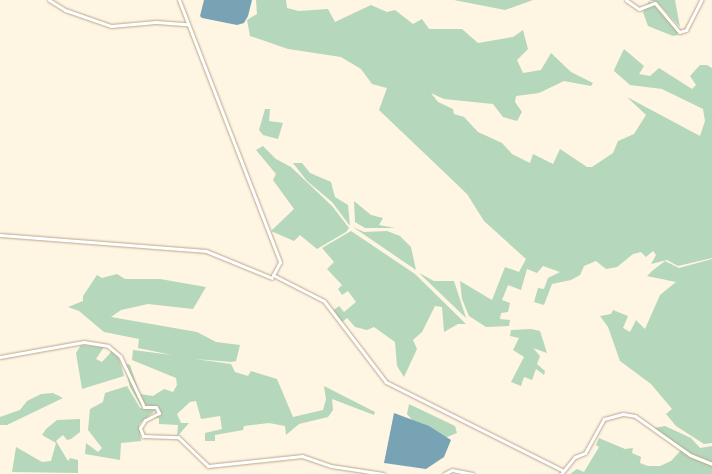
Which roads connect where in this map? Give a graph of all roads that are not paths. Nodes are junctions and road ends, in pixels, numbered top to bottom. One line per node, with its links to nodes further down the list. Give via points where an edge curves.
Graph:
1 (49, 0): 5 (street, via 65,10 111,26 156,22)
2 (179, 0): 5 (street)
3 (626, 0): 4 (street, via 639,9 655,3 679,32 686,30)
4 (702, 0)
5 (187, 24): 10 (street, via 280,262 273,275 324,301 386,382)
6 (0, 235): 7 (street, via 206,251)
7 (272, 278)
8 (0, 357): 11 (street, via 84,342 108,346 120,356 138,400 144,407 156,407 159,413 145,420 140,428 143,436 178,437 208,466 302,456 331,466)
9 (712, 464): 10 (street, via 690,455 635,416 623,414 604,419 585,453 574,457)
10 (562, 472)
11 (383, 474)
12 (444, 474): 13 (street, via 452,470)
13 (473, 474)

